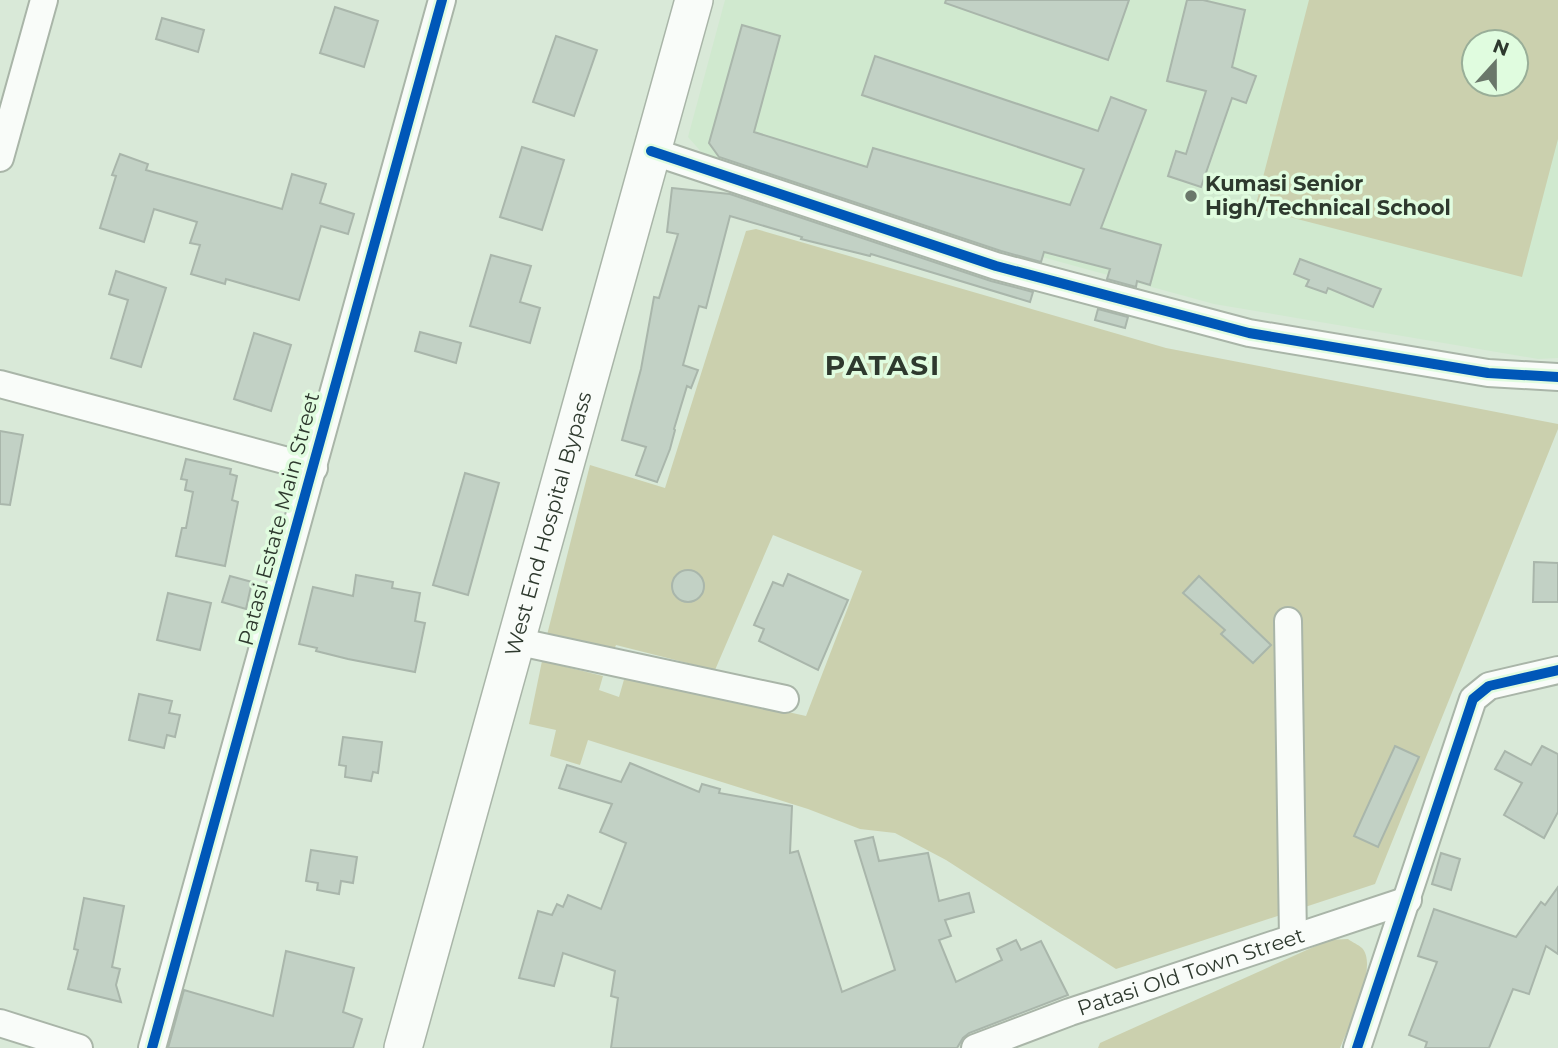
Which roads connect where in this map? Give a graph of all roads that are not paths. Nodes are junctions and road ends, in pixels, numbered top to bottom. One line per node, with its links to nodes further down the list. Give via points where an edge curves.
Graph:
1 (44, 0): 5 (street)
2 (442, 0): 8 (street, Patasi Estate Main Street)
3 (694, 0): 4 (highway, West End Hospital Bypass)
4 (651, 151): 6 (street, via 996,266 1249,333 1488,373); 10 (highway, West End Hospital Bypass)
5 (0, 158)
6 (1558, 377)
7 (0, 384): 8 (street)
8 (314, 468): 17 (street, Patasi Estate Main Street)
9 (1288, 621): 14 (street)
10 (515, 641): 12 (street); 18 (highway, West End Hospital Bypass)
11 (1558, 670): 13 (street, via 1489,686 1473,699)
12 (785, 699)
13 (1408, 900): 14 (street, Patasi Old Town Street); 20 (street)
14 (1293, 938): 19 (street, Patasi Old Town Street)
15 (0, 1023): 16 (street)
16 (79, 1048)
17 (152, 1048)
18 (403, 1048)
19 (975, 1048)
20 (1357, 1048)

